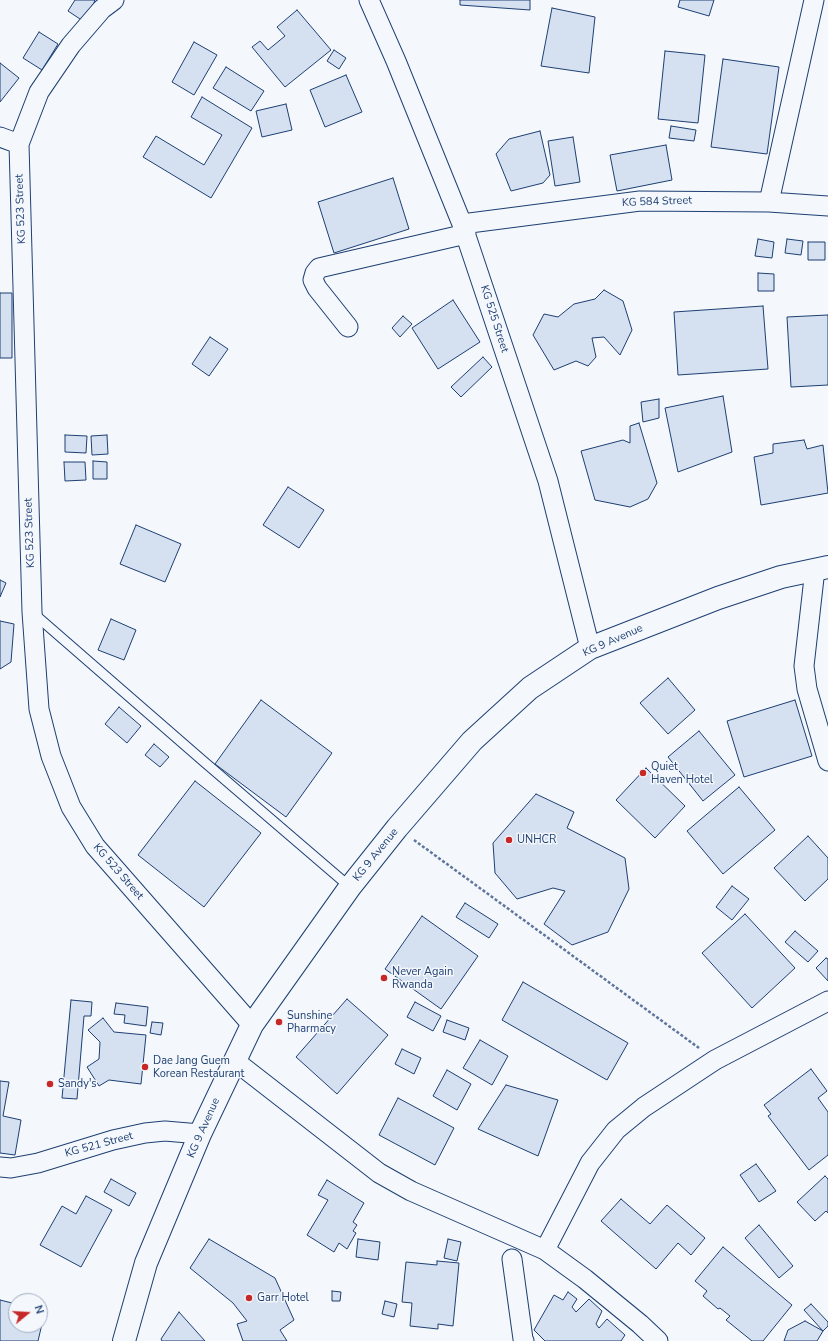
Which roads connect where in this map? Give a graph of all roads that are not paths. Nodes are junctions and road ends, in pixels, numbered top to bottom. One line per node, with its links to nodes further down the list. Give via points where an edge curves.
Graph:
1 (114, 0): 5 (street, KG 523 Street, via 102,9 71,45 39,92)
2 (369, 0): 8 (street, KG 525 Street)
3 (814, 0): 6 (street)
4 (0, 137): 5 (street)
5 (19, 144): 11 (street, KG 523 Street)
6 (768, 202): 7 (street, KG 584 Street); 8 (street, KG 584 Street, via 640,201)
7 (828, 206)
8 (464, 229): 9 (street, KG 584 Street, via 319,268 313,280); 12 (street, KG 525 Street, via 548,481)
9 (348, 327)
10 (821, 568): 12 (main road, KG 9 Avenue, via 781,577 718,598); 13 (street, via 804,666 807,689)
11 (32, 612): 14 (lane); 16 (street, KG 523 Street, via 39,709 51,756 70,807 95,846)
12 (590, 648): 14 (main road, KG 9 Avenue, via 530,688 472,741)
13 (828, 761)
14 (350, 887): 16 (main road, KG 9 Avenue)
15 (828, 1001): 20 (street, via 715,1060 616,1130 590,1163)
16 (252, 1025): 17 (main road, KG 9 Avenue)
17 (235, 1061): 18 (main road, KG 9 Avenue); 20 (street, via 379,1173 411,1191)
18 (200, 1134): 19 (street, KG 521 Street, via 164,1131 145,1133 38,1163 11,1168); 22 (main road, KG 9 Avenue, via 146,1264)
19 (0, 1167)
20 (545, 1250): 24 (street, via 585,1279)
21 (512, 1259): 23 (street)
22 (124, 1341)
23 (524, 1341)
24 (658, 1341)

